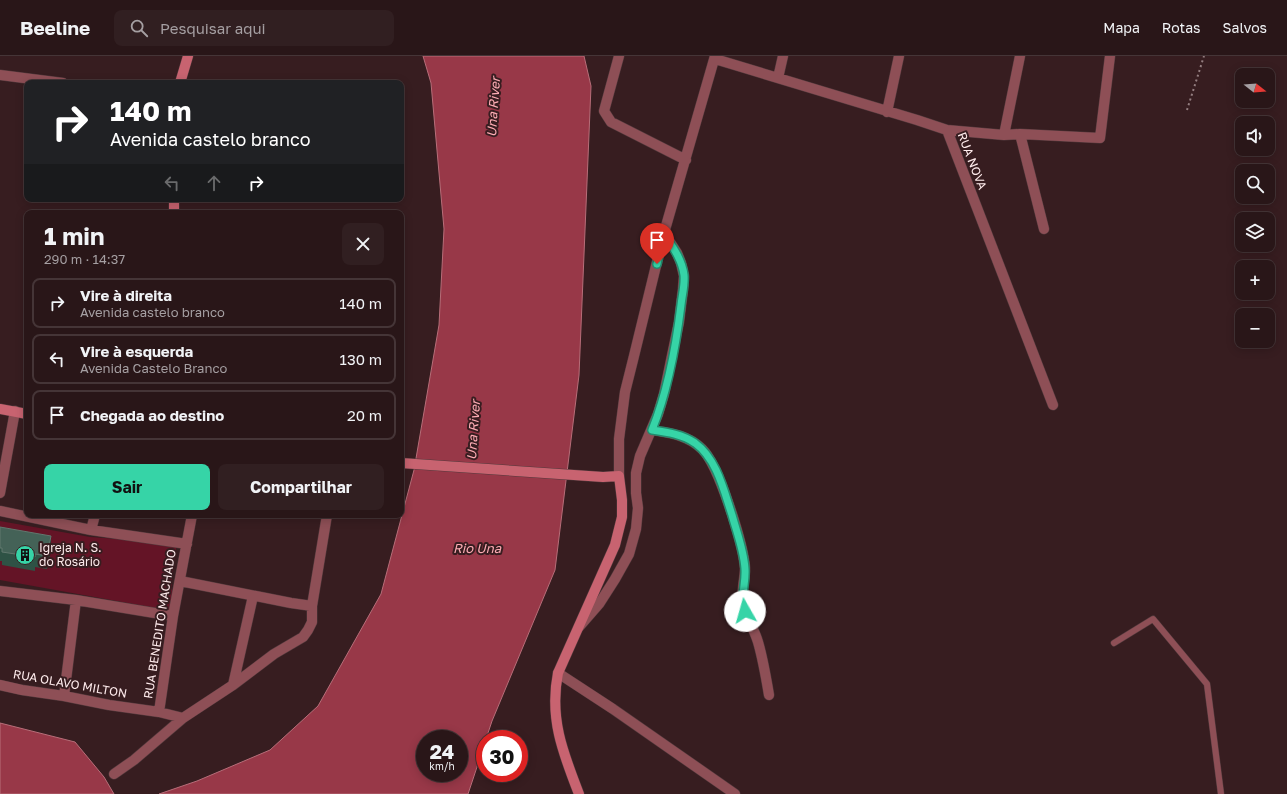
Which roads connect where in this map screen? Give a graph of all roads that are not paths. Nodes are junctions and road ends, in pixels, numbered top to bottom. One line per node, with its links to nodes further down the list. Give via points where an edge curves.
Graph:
1 (188, 56): 11 (street)
2 (619, 56): 16 (street, via 604,111 611,122)
3 (783, 56): 9 (street)
4 (899, 56): 12 (street)
5 (1020, 56): 15 (street)
6 (1110, 56): 14 (street, via 1100,138)
7 (715, 57): 9 (street, RUA NOVA); 16 (street)
8 (0, 75): 10 (street)
9 (778, 78): 12 (street, RUA NOVA)
10 (39, 80)
11 (181, 80)
12 (887, 112): 13 (street, RUA NOVA)
13 (947, 130): 15 (street); 19 (street, RUA NOVA)
14 (1020, 134): 15 (street); 17 (street)
15 (1004, 135)
16 (686, 160): 18 (street)
17 (1044, 229)
18 (664, 234): 23 (street, via 677,253 684,276 679,322 664,394); 25 (street, via 625,392 619,439)
19 (1053, 405)
20 (0, 409): 21 (street)
21 (15, 412): 22 (street); 26 (street)
22 (24, 414)
23 (652, 430): 41 (street, via 640,456 636,473 638,508 636,529 629,554 599,604); 46 (street, via 680,436 694,443 703,450 714,466 742,550 745,570 742,602 758,642)
24 (404, 463): 25 (street)
25 (619, 476): 41 (street, via 622,517 617,539)
26 (0, 493)
27 (0, 511): 28 (street)
28 (24, 516)
29 (34, 518): 33 (street)
30 (94, 518): 33 (street)
31 (191, 518): 34 (street, RUA BENEDITO MACHADO)
32 (327, 518): 39 (street)
33 (91, 530): 34 (street)
34 (186, 544): 35 (street, RUA BENEDITO MACHADO)
35 (180, 581): 37 (street); 40 (street, RUA BENEDITO MACHADO)
36 (0, 591): 38 (street)
37 (253, 596): 39 (street); 45 (street)
38 (76, 600): 40 (street); 47 (street)
39 (312, 606): 45 (street, via 312,622 303,637 274,654)
40 (173, 616): 48 (street, RUA BENEDITO MACHADO)
41 (578, 629): 43 (street)
42 (1114, 643): 53 (lane, via 1153,619 1207,684)
43 (558, 674): 51 (street, via 555,689 556,722); 52 (street)
44 (0, 685): 47 (street, RUA OLAVO MILTON)
45 (233, 685): 49 (street)
46 (769, 695)
47 (64, 696): 48 (street, RUA OLAVO MILTON)
48 (159, 712): 49 (street, RUA BENEDITO MACHADO)
49 (183, 718): 50 (street)
50 (114, 774)
51 (578, 794)
52 (735, 794)
53 (1220, 794)

